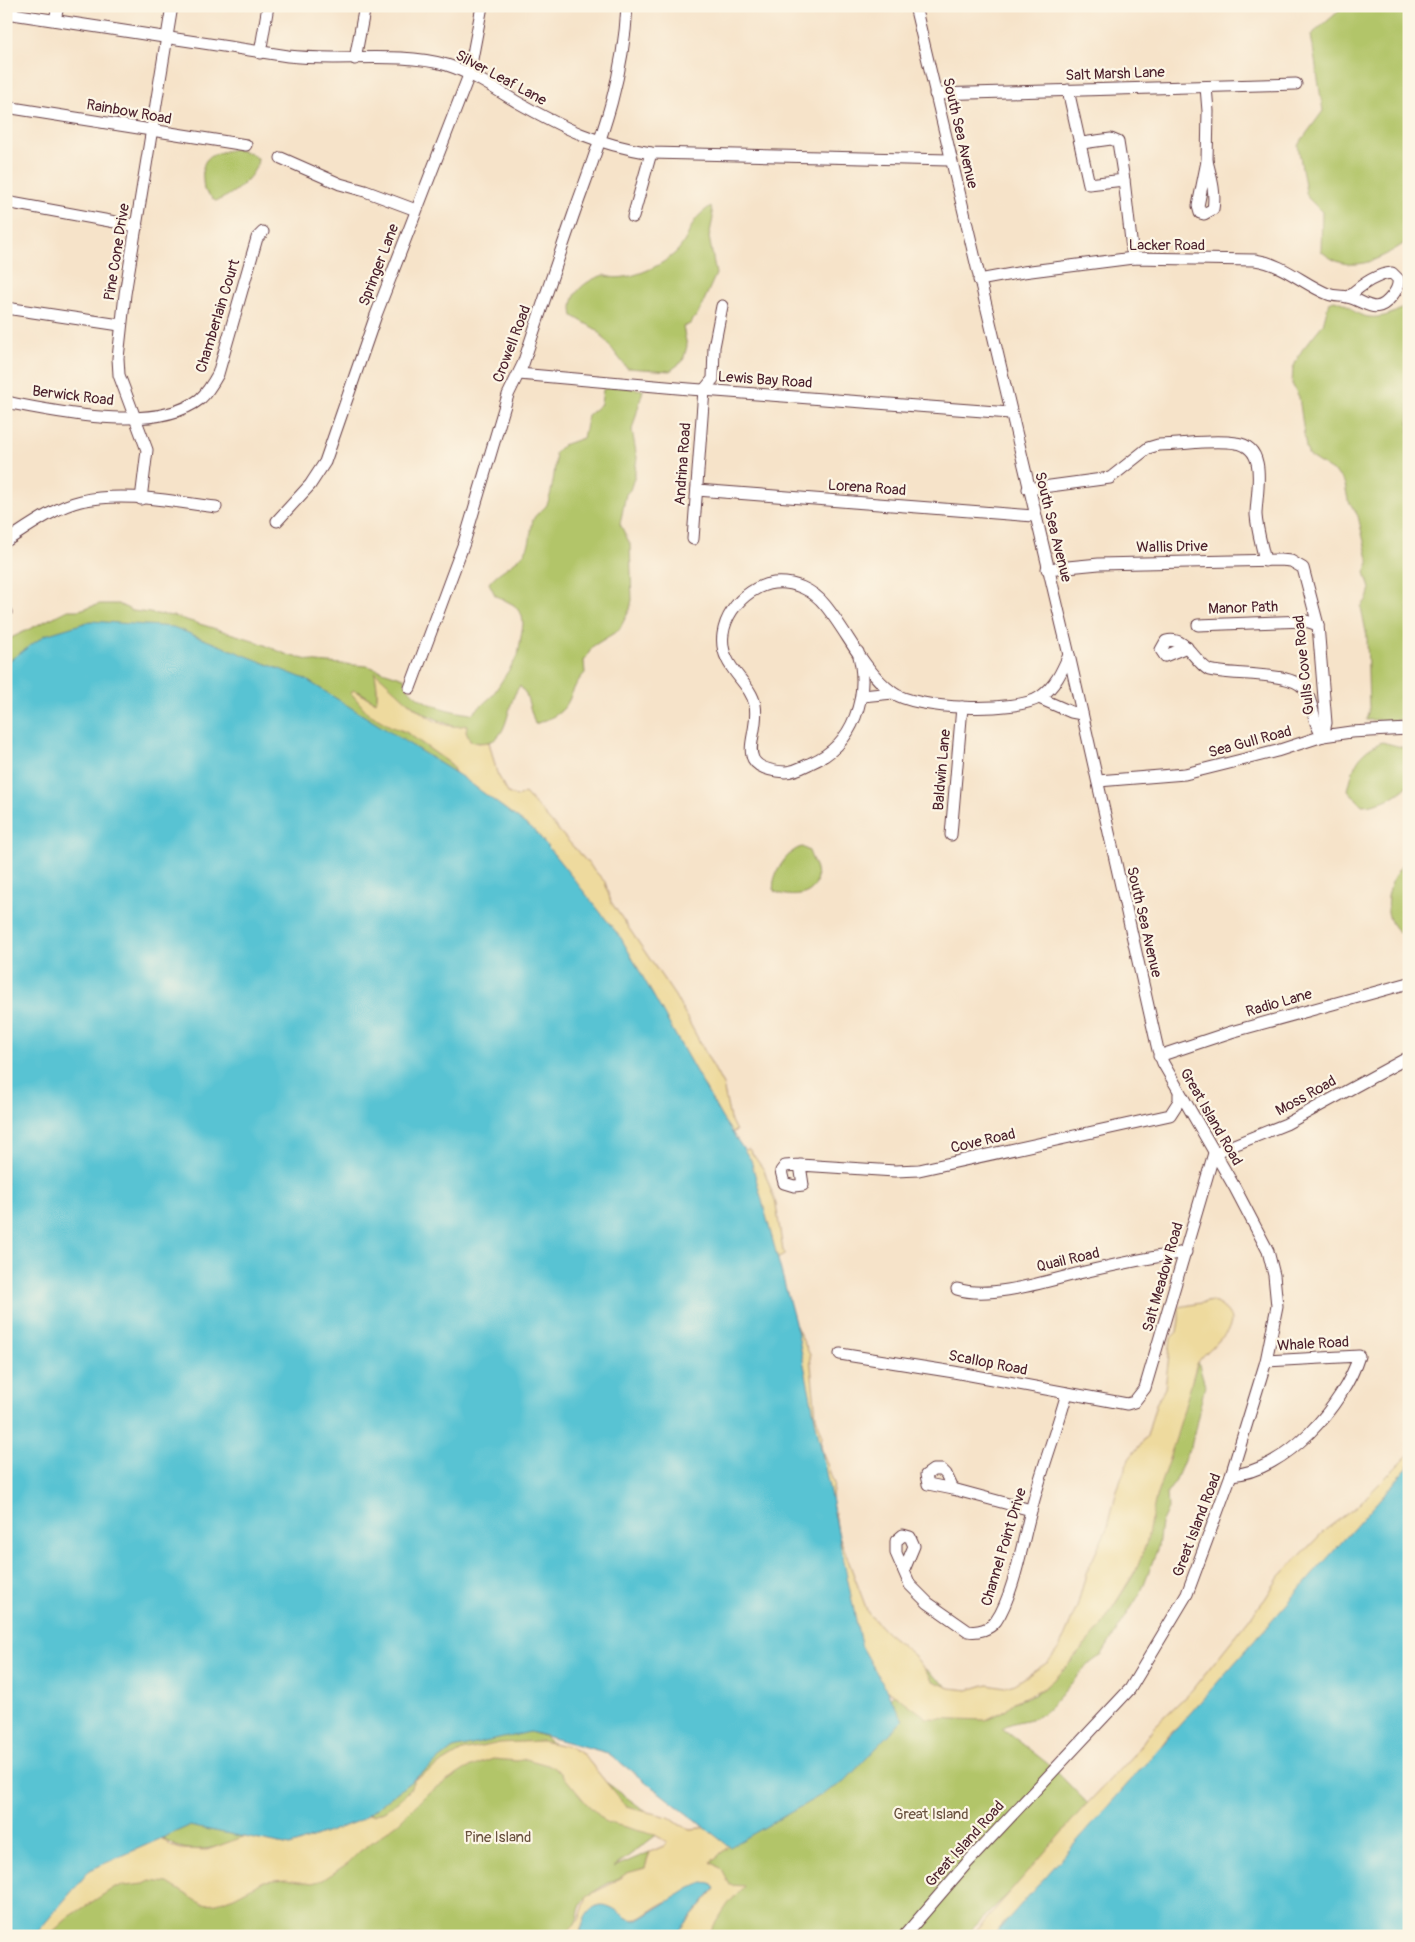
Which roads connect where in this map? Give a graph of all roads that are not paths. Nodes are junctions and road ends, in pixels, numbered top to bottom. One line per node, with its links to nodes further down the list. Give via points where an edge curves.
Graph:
1 (58, 6): 9 (street)
2 (172, 6): 10 (street, Pine Cone Drive)
3 (268, 6): 11 (street)
4 (365, 6): 12 (street)
5 (482, 6): 13 (street, Springer Lane)
6 (627, 6): 20 (street, Crowell Road, via 623,57)
7 (915, 6): 17 (street, South Sea Avenue)
8 (6, 13): 9 (street, Silver Leaf Lane)
9 (55, 20): 10 (street, Silver Leaf Lane)
10 (166, 38): 11 (street, Silver Leaf Lane); 19 (street, Pine Cone Drive)
11 (260, 53): 12 (street, Silver Leaf Lane, via 311,59)
12 (355, 59): 13 (street, Silver Leaf Lane, via 419,60 449,66)
13 (469, 75): 20 (street, Silver Leaf Lane, via 555,123); 29 (street, Springer Lane)
14 (1296, 84): 15 (street, Salt Marsh Lane)
15 (1206, 86): 16 (street, Salt Marsh Lane); 26 (street)
16 (1068, 90): 17 (street, Salt Marsh Lane); 21 (street)
17 (935, 94): 25 (street, South Sea Avenue)
18 (6, 107): 19 (street, Rainbow Road)
19 (152, 130): 22 (street, Rainbow Road); 31 (street, Pine Cone Drive)
20 (600, 142): 23 (street, Silver Leaf Lane); 39 (street, Crowell Road)
21 (1082, 143): 27 (street, via 1111,139 1118,142); 27 (street, via 1090,184)
22 (246, 144)
23 (651, 153): 25 (street, Silver Leaf Lane); 30 (street)
24 (281, 158): 29 (street, via 340,184)
25 (950, 160): 34 (street, South Sea Avenue)
26 (1207, 161)
27 (1124, 180): 33 (street)
28 (6, 202): 31 (street)
29 (416, 210): 49 (street, Springer Lane, via 325,462 310,485)
30 (633, 217)
31 (137, 226): 38 (street, Pine Cone Drive)
32 (263, 232): 43 (street, Chamberlain Court, via 257,238 223,360 210,388 195,402 166,414 154,418)
33 (1134, 258): 34 (street, Lacker Road); 35 (street, Lacker Road, via 1267,262 1288,270 1329,295)
34 (979, 280): 42 (street, South Sea Avenue)
35 (1348, 296)
36 (722, 306): 40 (street, Andrina Road, via 714,347 713,379)
37 (6, 308): 38 (street)
38 (120, 325): 43 (street, Pine Cone Drive, via 119,375)
39 (518, 374): 40 (street, Lewis Bay Road); 60 (street, Crowell Road, via 508,395 464,543)
40 (704, 390): 42 (street, Lewis Bay Road); 45 (street, Andrina Road)
41 (6, 402): 43 (street, Berwick Road, via 101,417)
42 (1010, 413): 44 (street, South Sea Avenue)
43 (136, 417): 46 (street, Pine Cone Drive, via 147,450)
44 (1028, 489): 48 (street, South Sea Avenue); 52 (street, via 1110,478 1148,448 1158,445 1225,442 1245,445 1254,454 1259,474 1256,516)
45 (697, 490): 48 (street, Lorena Road); 50 (street, Andrina Road)
46 (141, 499): 47 (street); 51 (street, via 80,501)
47 (216, 507)
48 (1034, 516): 54 (street, South Sea Avenue)
49 (277, 521)
50 (693, 539)
51 (6, 541)
52 (1265, 561): 53 (street, Wallis Drive); 54 (street, Wallis Drive, via 1108,564)
53 (1298, 564): 56 (street, Gulls Cove Road, via 1303,568)
54 (1047, 569): 59 (street, South Sea Avenue)
55 (1198, 625): 56 (street, Manor Path, via 1306,621)
56 (1318, 625): 67 (street, Gulls Cove Road, via 1326,723)
57 (1187, 647): 67 (street, via 1202,667 1209,670 1287,679 1302,685 1311,702 1317,730)
58 (858, 652): 61 (street); 62 (street, via 863,670); 62 (street, via 821,600 799,586 776,583 756,589 732,609 725,628 726,657 755,702 757,713 751,754 764,768 790,772 822,759 852,726)
59 (1069, 656): 63 (street, via 1059,677); 65 (street, South Sea Avenue)
60 (410, 688)
61 (893, 693): 62 (street); 64 (street, via 910,702)
62 (862, 696)
63 (1039, 698): 64 (street, via 1011,705); 65 (street)
64 (962, 707): 69 (street, Baldwin Lane)
65 (1082, 714): 68 (street, South Sea Avenue)
66 (1409, 729): 67 (street, Sea Gull Road)
67 (1323, 736): 68 (street, Sea Gull Road, via 1213,768)
68 (1098, 781): 71 (street, South Sea Avenue)
69 (951, 835)
70 (1409, 983): 71 (street, Radio Lane)
71 (1159, 1056): 73 (street, Great Island Road)
72 (1409, 1057): 76 (street, Moss Road, via 1286,1124)
73 (1180, 1094): 74 (street); 75 (street, Great Island Road)
74 (1170, 1115): 75 (street, Cove Road); 77 (street, Cove Road, via 919,1170)
75 (1194, 1120): 76 (street, Great Island Road)
76 (1214, 1153): 78 (street, Salt Meadow Road); 81 (street, Great Island Road, via 1252,1219 1272,1263 1277,1306)
77 (800, 1165)
78 (1186, 1252): 79 (street, Quail Road, via 1010,1289 975,1292); 83 (street, Salt Meadow Road, via 1145,1388)
79 (957, 1289)
80 (840, 1354): 82 (street, Scallop Road)
81 (1266, 1360): 84 (street, Great Island Road); 84 (street, Whale Road, via 1358,1356 1352,1377 1313,1431 1254,1472)
82 (1067, 1393): 83 (street, Scallop Road); 86 (street, Channel Point Drive)
83 (1130, 1404)
84 (1232, 1475): 88 (street, Great Island Road, via 1187,1594 1130,1689 967,1863)
85 (953, 1490): 86 (street)
86 (1031, 1510): 87 (street, Channel Point Drive, via 1005,1600 996,1621 986,1628 974,1632 955,1623 915,1591)
87 (904, 1570)
88 (904, 1936)

